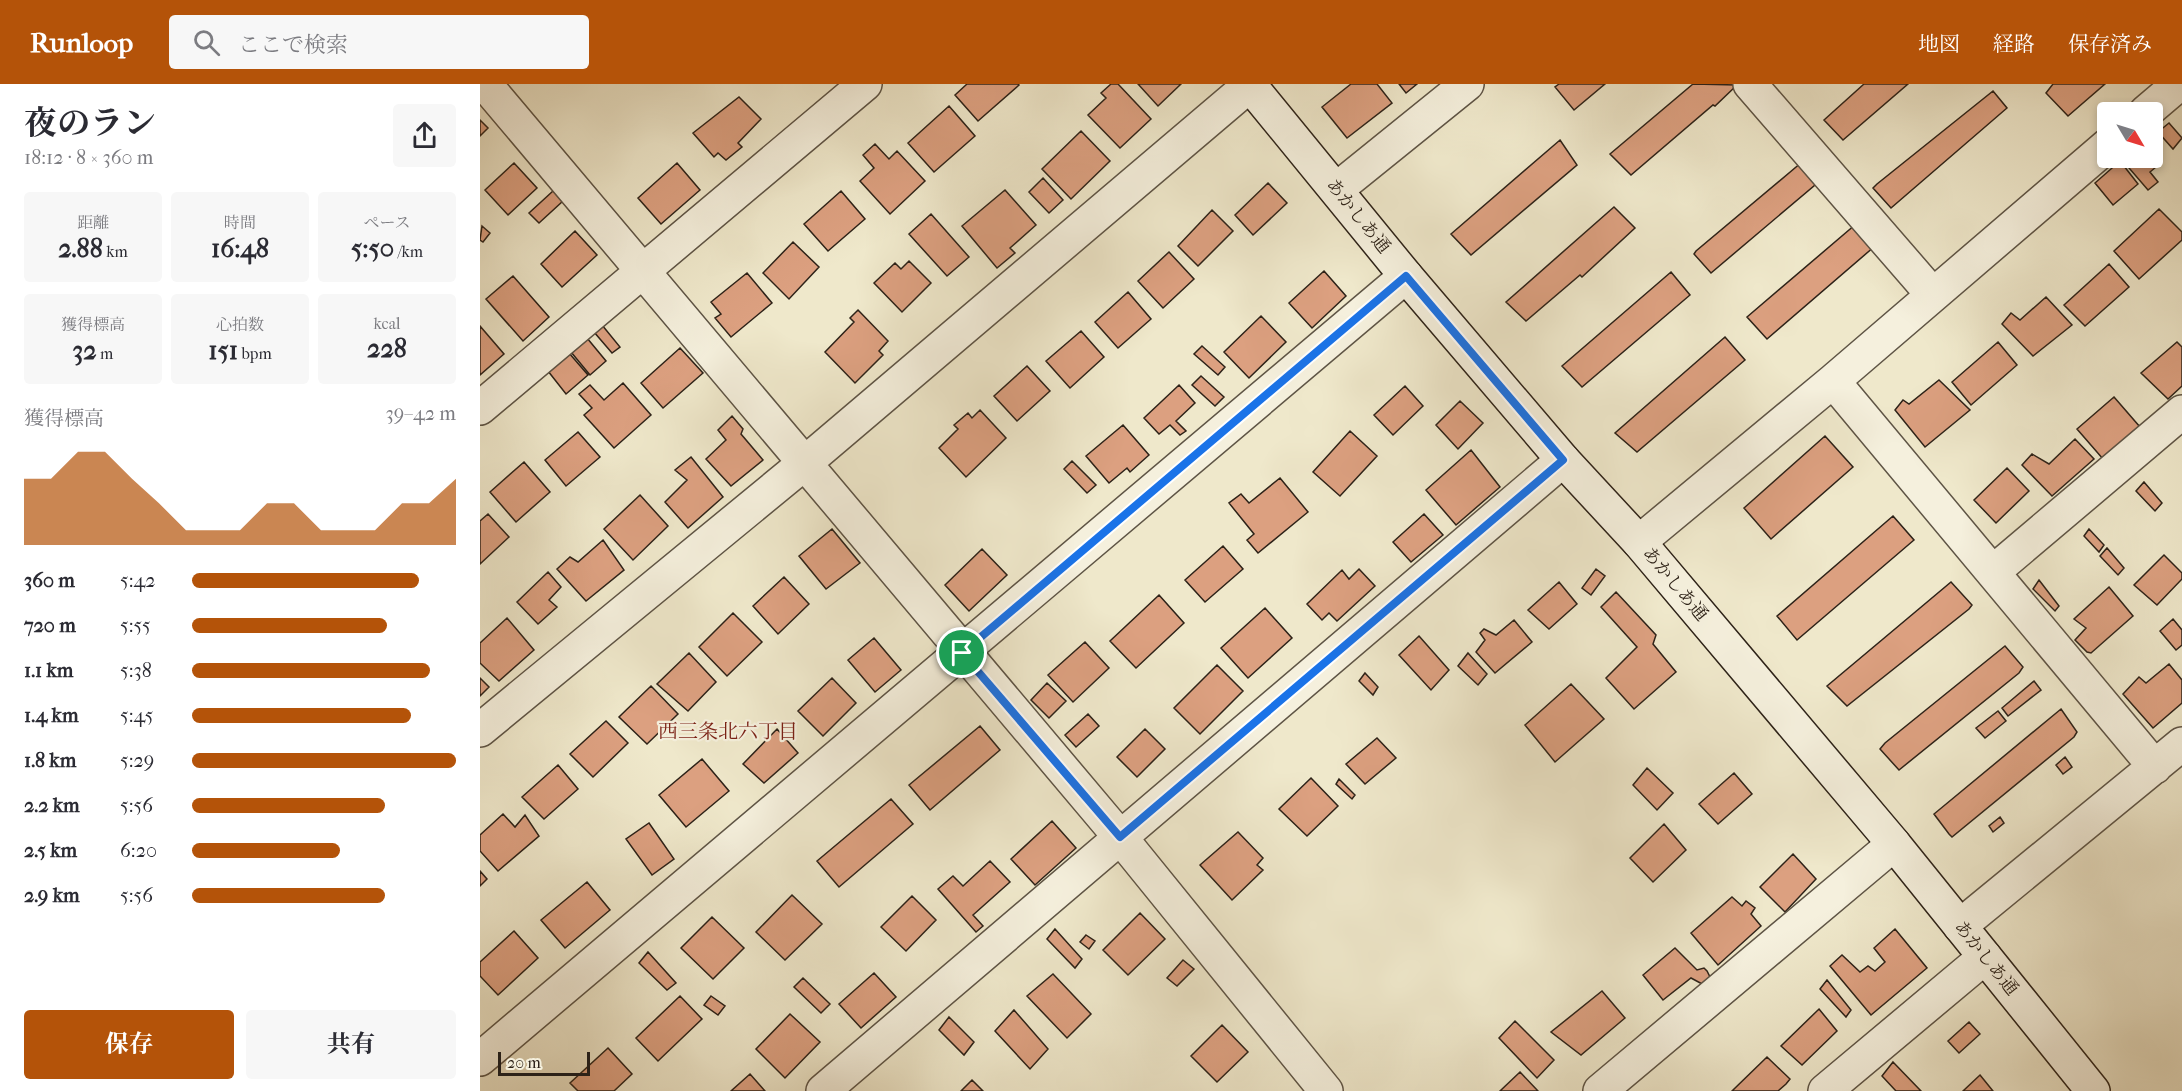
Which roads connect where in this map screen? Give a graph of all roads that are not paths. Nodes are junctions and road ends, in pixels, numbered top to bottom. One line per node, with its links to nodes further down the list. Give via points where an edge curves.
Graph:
1 (865, 84): 10 (street)
2 (1250, 84): 9 (street, あかしあ通); 17 (street)
3 (1467, 84): 9 (street)
4 (1750, 84): 12 (street)
5 (2179, 84): 7 (street)
6 (486, 87): 10 (street)
7 (2158, 102)
8 (2097, 154): 12 (street)
9 (1337, 189): 11 (street, あかしあ通)
10 (644, 273): 14 (street); 17 (street)
11 (1406, 276): 16 (street, あかしあ通); 20 (street)
12 (1933, 295): 13 (street)
13 (1833, 381): 18 (street); 19 (street)
14 (480, 408)
15 (2182, 412): 19 (street)
16 (1563, 460): 18 (street, あかしあ通); 24 (street)
17 (806, 462): 20 (street); 21 (street)
18 (1640, 542): 25 (street, あかしあ通)
19 (1993, 572): 23 (street)
20 (962, 653): 24 (street); 28 (street)
21 (480, 730)
22 (2182, 744): 23 (street)
23 (2155, 767): 26 (street)
24 (1120, 837): 29 (street); 30 (street)
25 (1894, 843): 26 (street, あかしあ通); 31 (street)
26 (1960, 926): 27 (street, あかしあ通)
27 (1985, 957): 32 (street); 33 (street, あかしあ通)
28 (480, 1059)
29 (823, 1091)
30 (1326, 1091)
31 (1600, 1091)
32 (1825, 1091)
33 (2093, 1091)

